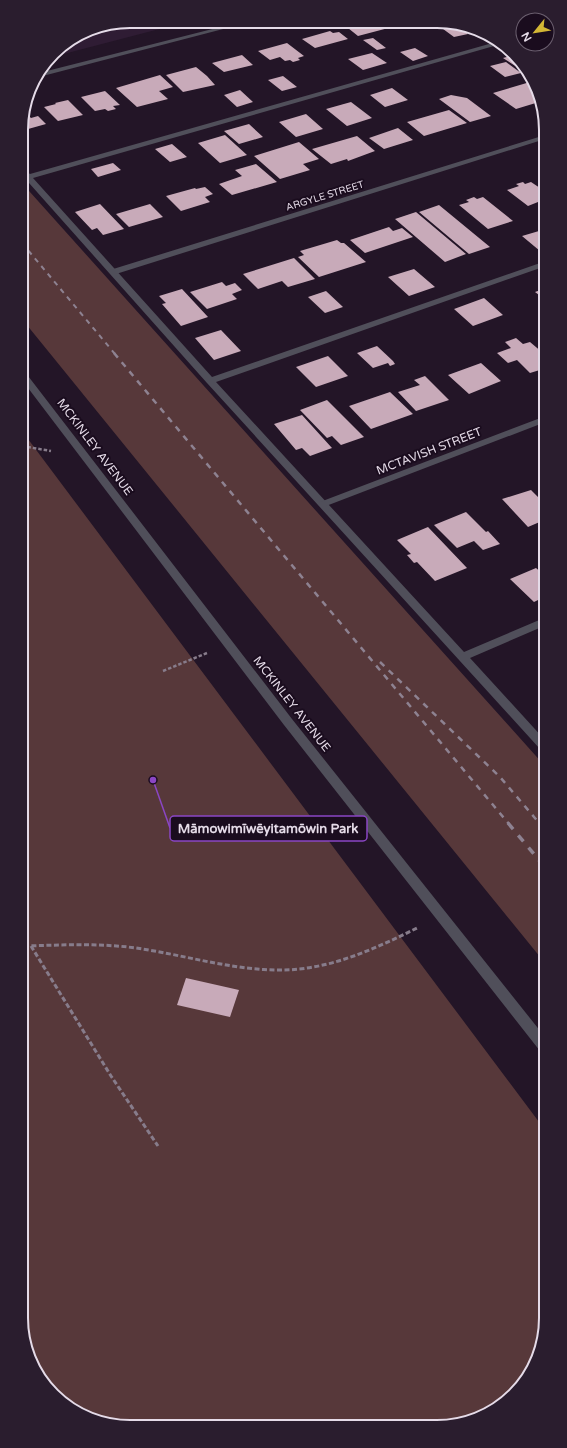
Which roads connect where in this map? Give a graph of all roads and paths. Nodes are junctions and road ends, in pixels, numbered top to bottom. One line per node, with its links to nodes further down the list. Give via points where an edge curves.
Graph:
1 (223, 28): 3 (street)
2 (493, 45): 5 (street)
3 (45, 74)
4 (539, 139): 8 (street, ARGYLE STREET)
5 (28, 172)
6 (28, 176): 8 (street)
7 (539, 265): 9 (street)
8 (114, 272): 9 (street)
9 (210, 381): 12 (street)
10 (28, 382): 14 (street, MCKINLEY AVENUE)
11 (539, 422): 12 (street, MCTAVISH STREET)
12 (323, 504): 15 (street)
13 (539, 624): 15 (street)
14 (229, 644): 16 (path); 18 (street, MCKINLEY AVENUE)
15 (463, 657): 17 (street)
16 (163, 671)
17 (539, 741)
18 (441, 915): 19 (path, via 377,948 306,968 270,971 98,944); 20 (street, MCKINLEY AVENUE)
19 (31, 946): 21 (path)
20 (539, 1039)
21 (158, 1146)

